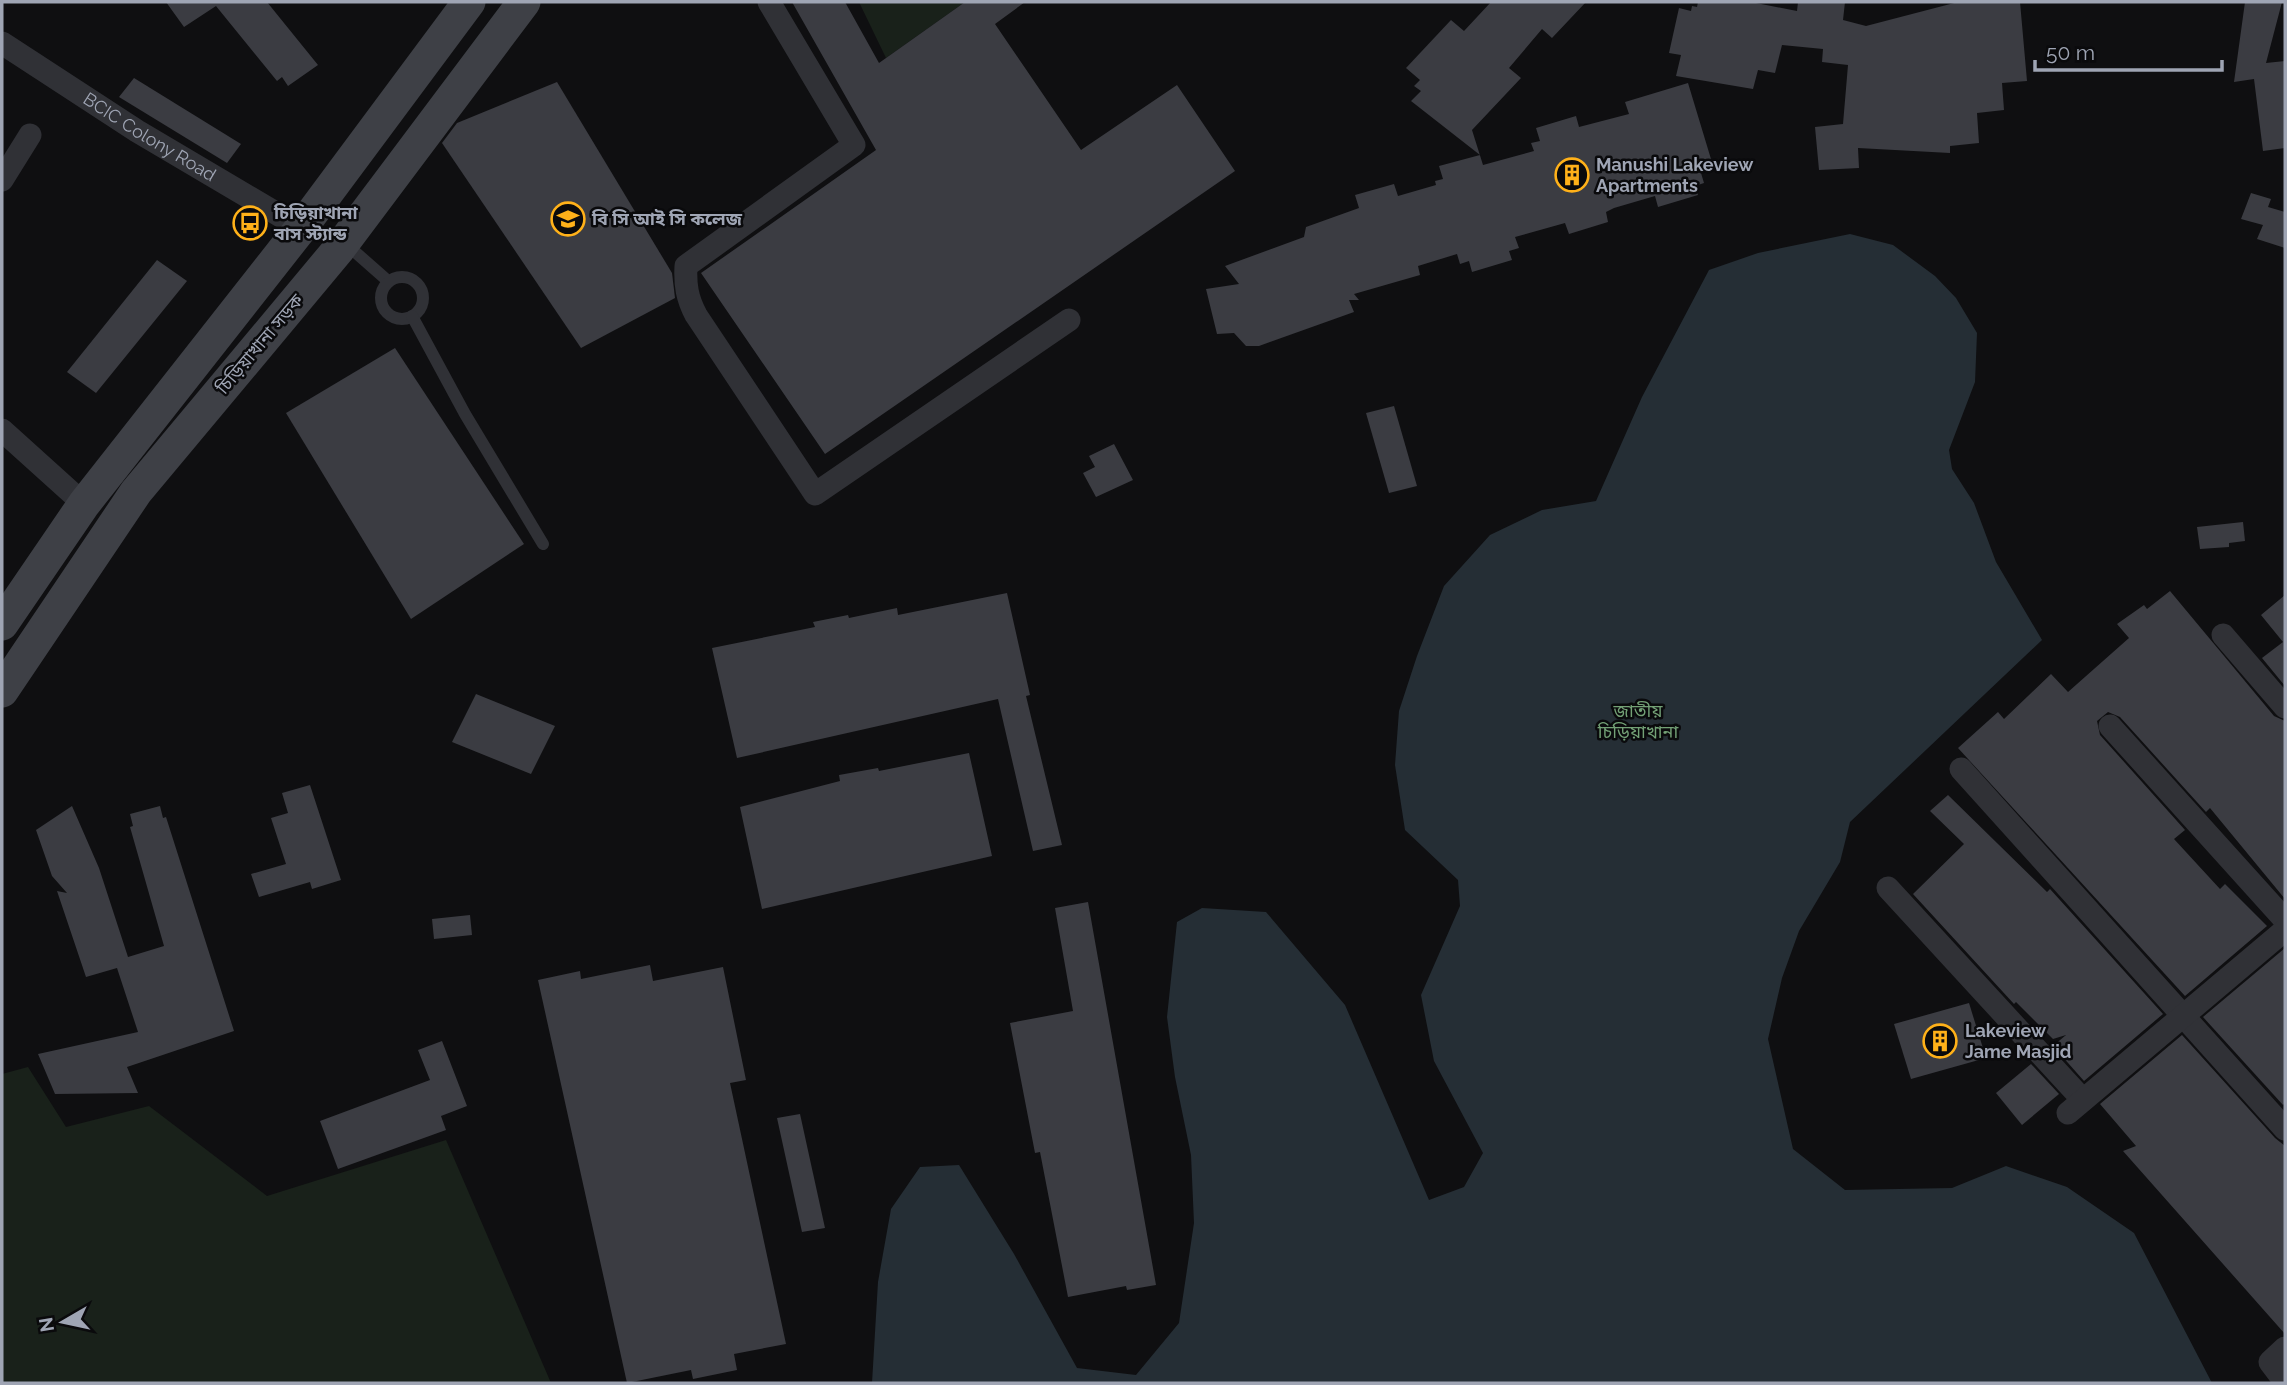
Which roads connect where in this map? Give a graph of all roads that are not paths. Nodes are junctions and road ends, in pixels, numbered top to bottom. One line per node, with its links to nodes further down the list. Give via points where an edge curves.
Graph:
1 (469, 2): 7 (main road)
2 (524, 2): 8 (main road, চিড়িয়াখানা সড়ক)
3 (769, 2): 11 (street, via 854,145 686,266 685,281 696,315 816,494)
4 (2, 43): 7 (street, BCIC Colony Road, via 136,131)
5 (30, 135): 6 (street)
6 (2, 180)
7 (301, 228): 8 (main road); 13 (main road)
8 (341, 246): 9 (lane); 17 (main road, চিড়িয়াখানা সড়ক, via 136,492)
9 (388, 281): 10 (lane, via 381,293 386,312 398,319); 10 (lane, via 407,277 418,284 423,298)
10 (412, 316): 14 (lane)
11 (1069, 320)
12 (2, 430): 13 (street)
13 (84, 504): 15 (main road)
14 (543, 544)
15 (2, 624)
16 (2223, 635): 18 (street)
17 (2, 691)
18 (2285, 707)
19 (2110, 726): 22 (street)
20 (1961, 769): 24 (street)
21 (1888, 888): 24 (street, via 2075,1107)
22 (2285, 920)
23 (2285, 930): 24 (street)
24 (2185, 1014): 25 (street)
25 (2285, 1129)
26 (2285, 1348): 27 (street, via 2270,1362)
27 (2285, 1382)

